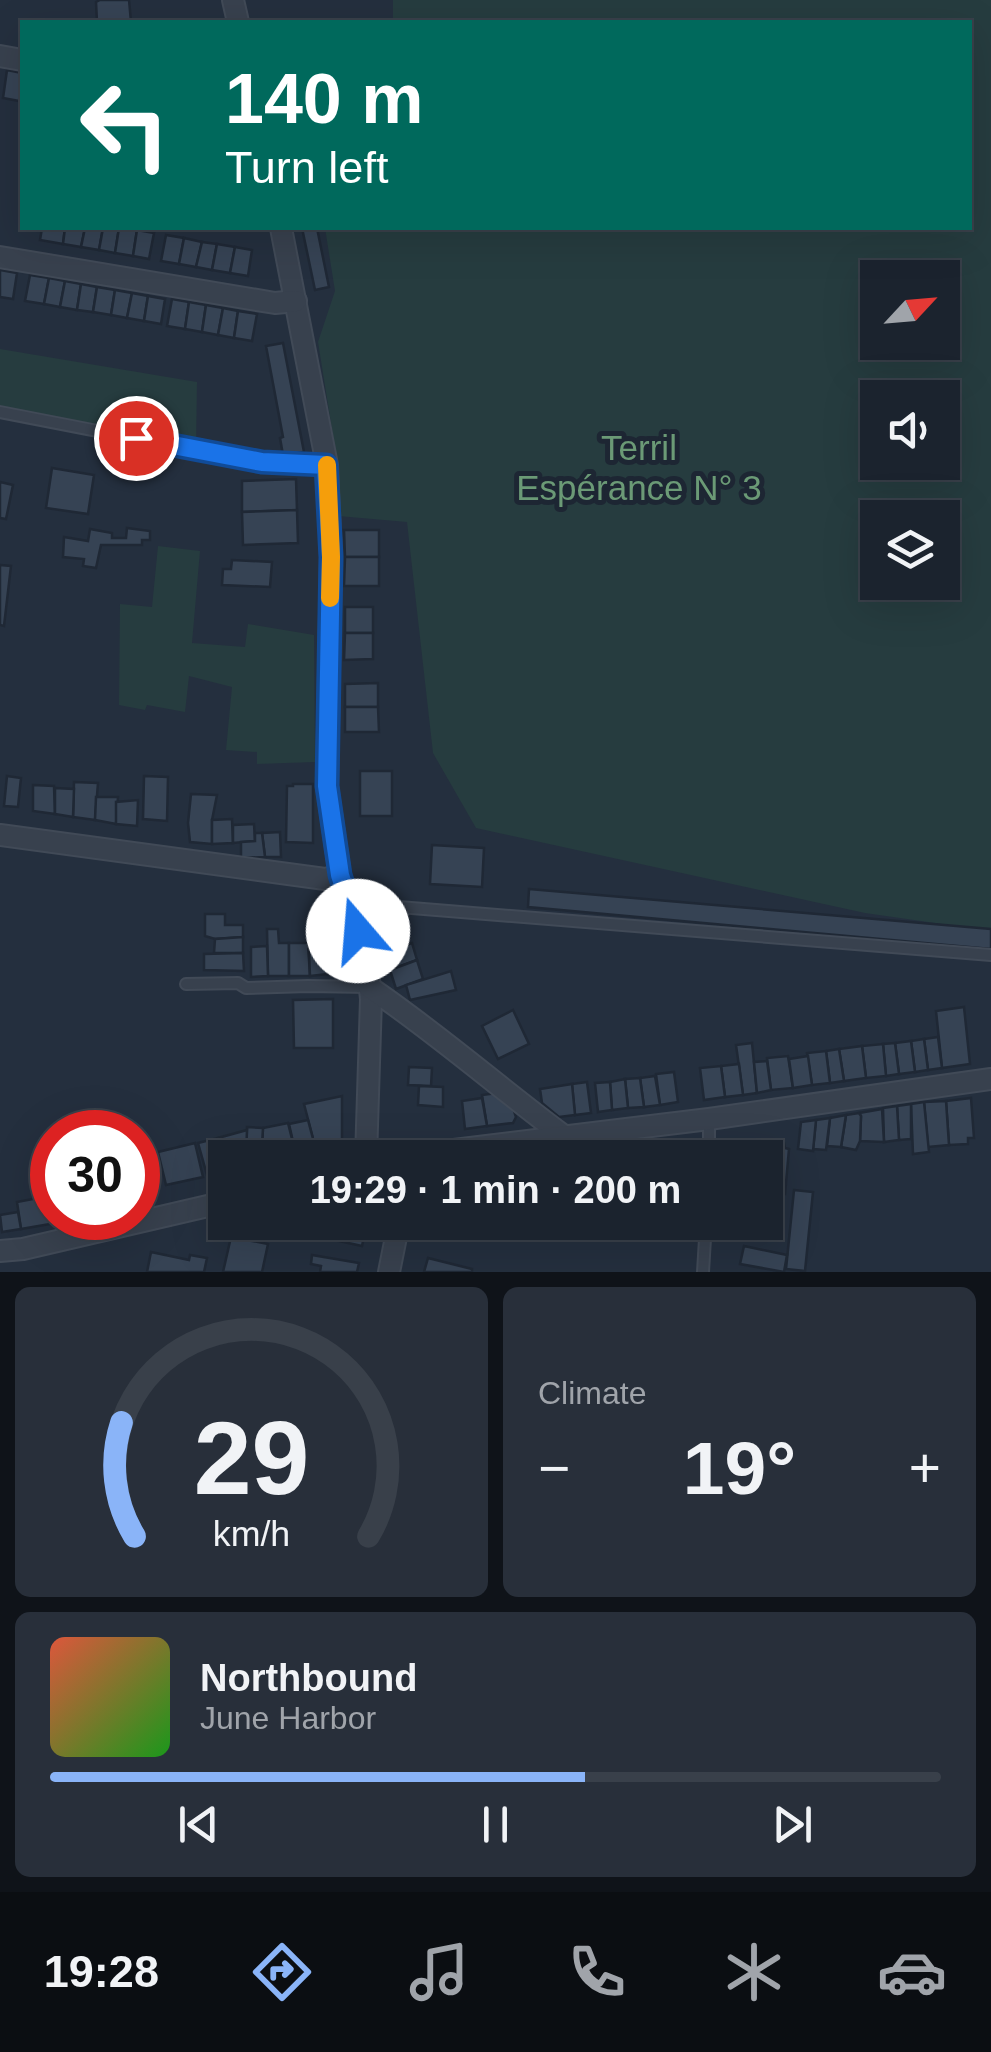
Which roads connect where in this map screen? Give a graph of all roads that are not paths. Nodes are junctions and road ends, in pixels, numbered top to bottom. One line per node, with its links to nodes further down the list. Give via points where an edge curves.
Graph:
1 (281, 230): 3 (street)
2 (0, 257): 3 (street, via 275,303)
3 (296, 301): 5 (street)
4 (0, 412): 5 (lane, via 262,462)
5 (326, 465): 7 (street, via 327,786)
6 (0, 834): 7 (street, via 325,879)
7 (340, 875): 8 (street)
8 (350, 903): 9 (lane); 11 (street)
9 (991, 955)
10 (186, 984): 11 (lane)
11 (369, 988): 14 (street); 15 (street)
12 (991, 1079): 13 (street)
13 (709, 1118): 14 (street); 17 (lane)
14 (564, 1136): 16 (street)
15 (367, 1140)
16 (534, 1140)
17 (709, 1140)
18 (208, 1206): 21 (street)
19 (395, 1240): 22 (street)
20 (705, 1240): 23 (lane)
21 (0, 1251)
22 (389, 1272)
23 (703, 1272)

